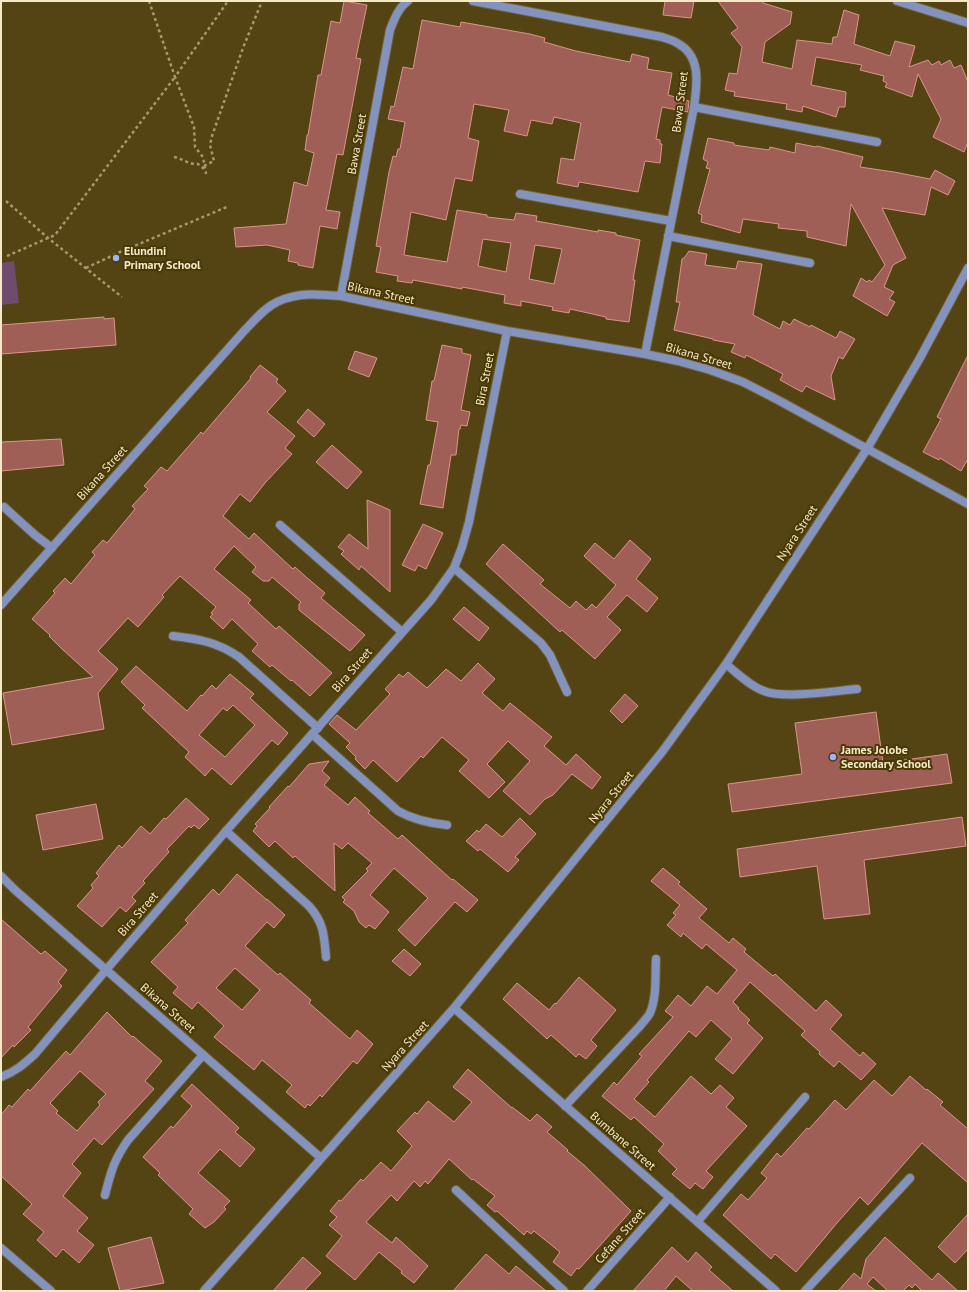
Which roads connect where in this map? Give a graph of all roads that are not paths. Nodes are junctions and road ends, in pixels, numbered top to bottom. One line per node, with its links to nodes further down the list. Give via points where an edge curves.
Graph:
1 (408, 1): 12 (street, Bawa Street, via 396,15 390,30)
2 (473, 1): 5 (street, Bawa Street, via 662,37 678,43 688,51 697,68)
3 (897, 1): 4 (street)
4 (968, 23)
5 (694, 107): 6 (street); 8 (street, Bawa Street)
6 (877, 142)
7 (520, 194): 8 (street)
8 (671, 221): 9 (street, Bawa Street)
9 (668, 236): 10 (street); 14 (street, Bawa Street)
10 (810, 263)
11 (968, 268): 15 (street, Nyara Street)
12 (341, 296): 13 (street, Bikana Street); 19 (street, Bikana Street, via 295,296 276,302 260,314)
13 (507, 331): 14 (street, Bikana Street); 20 (street, Bira Street, via 469,522)
14 (645, 354): 15 (street, Bikana Street, via 704,368 743,382)
15 (867, 449): 16 (street); 24 (street, Nyara Street)
16 (968, 504)
17 (4, 507): 19 (street)
18 (280, 525): 22 (street)
19 (52, 548): 21 (street, Bikana Street)
20 (454, 568): 22 (street, Bira Street, via 431,600); 26 (street, via 541,643 550,655)
21 (1, 605)
22 (402, 632): 27 (street, Bira Street)
23 (173, 636): 27 (street, via 209,641 229,650)
24 (726, 664): 25 (street, via 763,691 775,694); 34 (street, Nyara Street, via 662,752)
25 (857, 689)
26 (567, 692)
27 (315, 731): 28 (street, via 398,811 420,821); 29 (street, Bira Street)
28 (447, 825)
29 (226, 831): 31 (street, via 316,913 323,930); 33 (street, Bira Street)
30 (1, 876): 33 (street, Bikana Street)
31 (326, 957)
32 (656, 959): 38 (street, via 650,1013)
33 (106, 970): 35 (street, Bikana Street); 36 (street, Bira Street, via 35,1054 24,1065)
34 (454, 1008): 38 (street, Bumbane Street); 39 (street, Nyara Street)
35 (204, 1055): 39 (street, Bikana Street); 42 (street, via 128,1140 114,1163)
36 (1, 1077)
37 (805, 1098): 44 (street)
38 (565, 1106): 43 (street, Bumbane Street)
39 (321, 1158): 47 (street, Nyara Street)
40 (910, 1178): 51 (street)
41 (456, 1190): 48 (street)
42 (105, 1195)
43 (670, 1197): 44 (street, Bumbane Street); 49 (street, Cefane Street)
44 (698, 1221): 50 (street, Bumbane Street)
45 (1, 1248): 46 (street)
46 (51, 1291)
47 (204, 1291)
48 (564, 1291)
49 (587, 1291)
50 (776, 1291)
51 (805, 1291)

